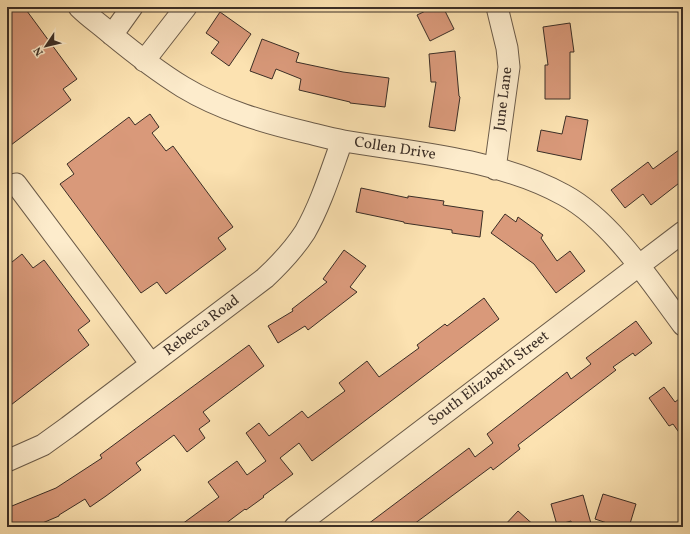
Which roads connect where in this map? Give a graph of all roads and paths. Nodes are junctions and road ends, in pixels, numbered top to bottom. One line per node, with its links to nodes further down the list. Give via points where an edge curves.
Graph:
1 (79, 7): 5 (street, Collen Drive)
2 (132, 7): 5 (street)
3 (186, 7): 6 (street)
4 (497, 7): 8 (street, June Lane, via 509,67)
5 (112, 35): 6 (street, Collen Drive)
6 (144, 61): 7 (street, Collen Drive, via 184,88 236,112 277,126)
7 (342, 141): 8 (street, Collen Drive, via 434,154); 13 (street, Rebecca Road, via 315,212 292,250 265,278)
8 (495, 169): 11 (street, Collen Drive, via 525,178 565,195 603,225)
9 (16, 184): 13 (street)
10 (683, 232): 11 (street, South Elizabeth Street)
11 (638, 266): 12 (street, Collen Drive); 15 (street, South Elizabeth Street)
12 (683, 325)
13 (151, 364): 14 (street, Rebecca Road, via 43,444)
14 (7, 461)
15 (295, 527)

